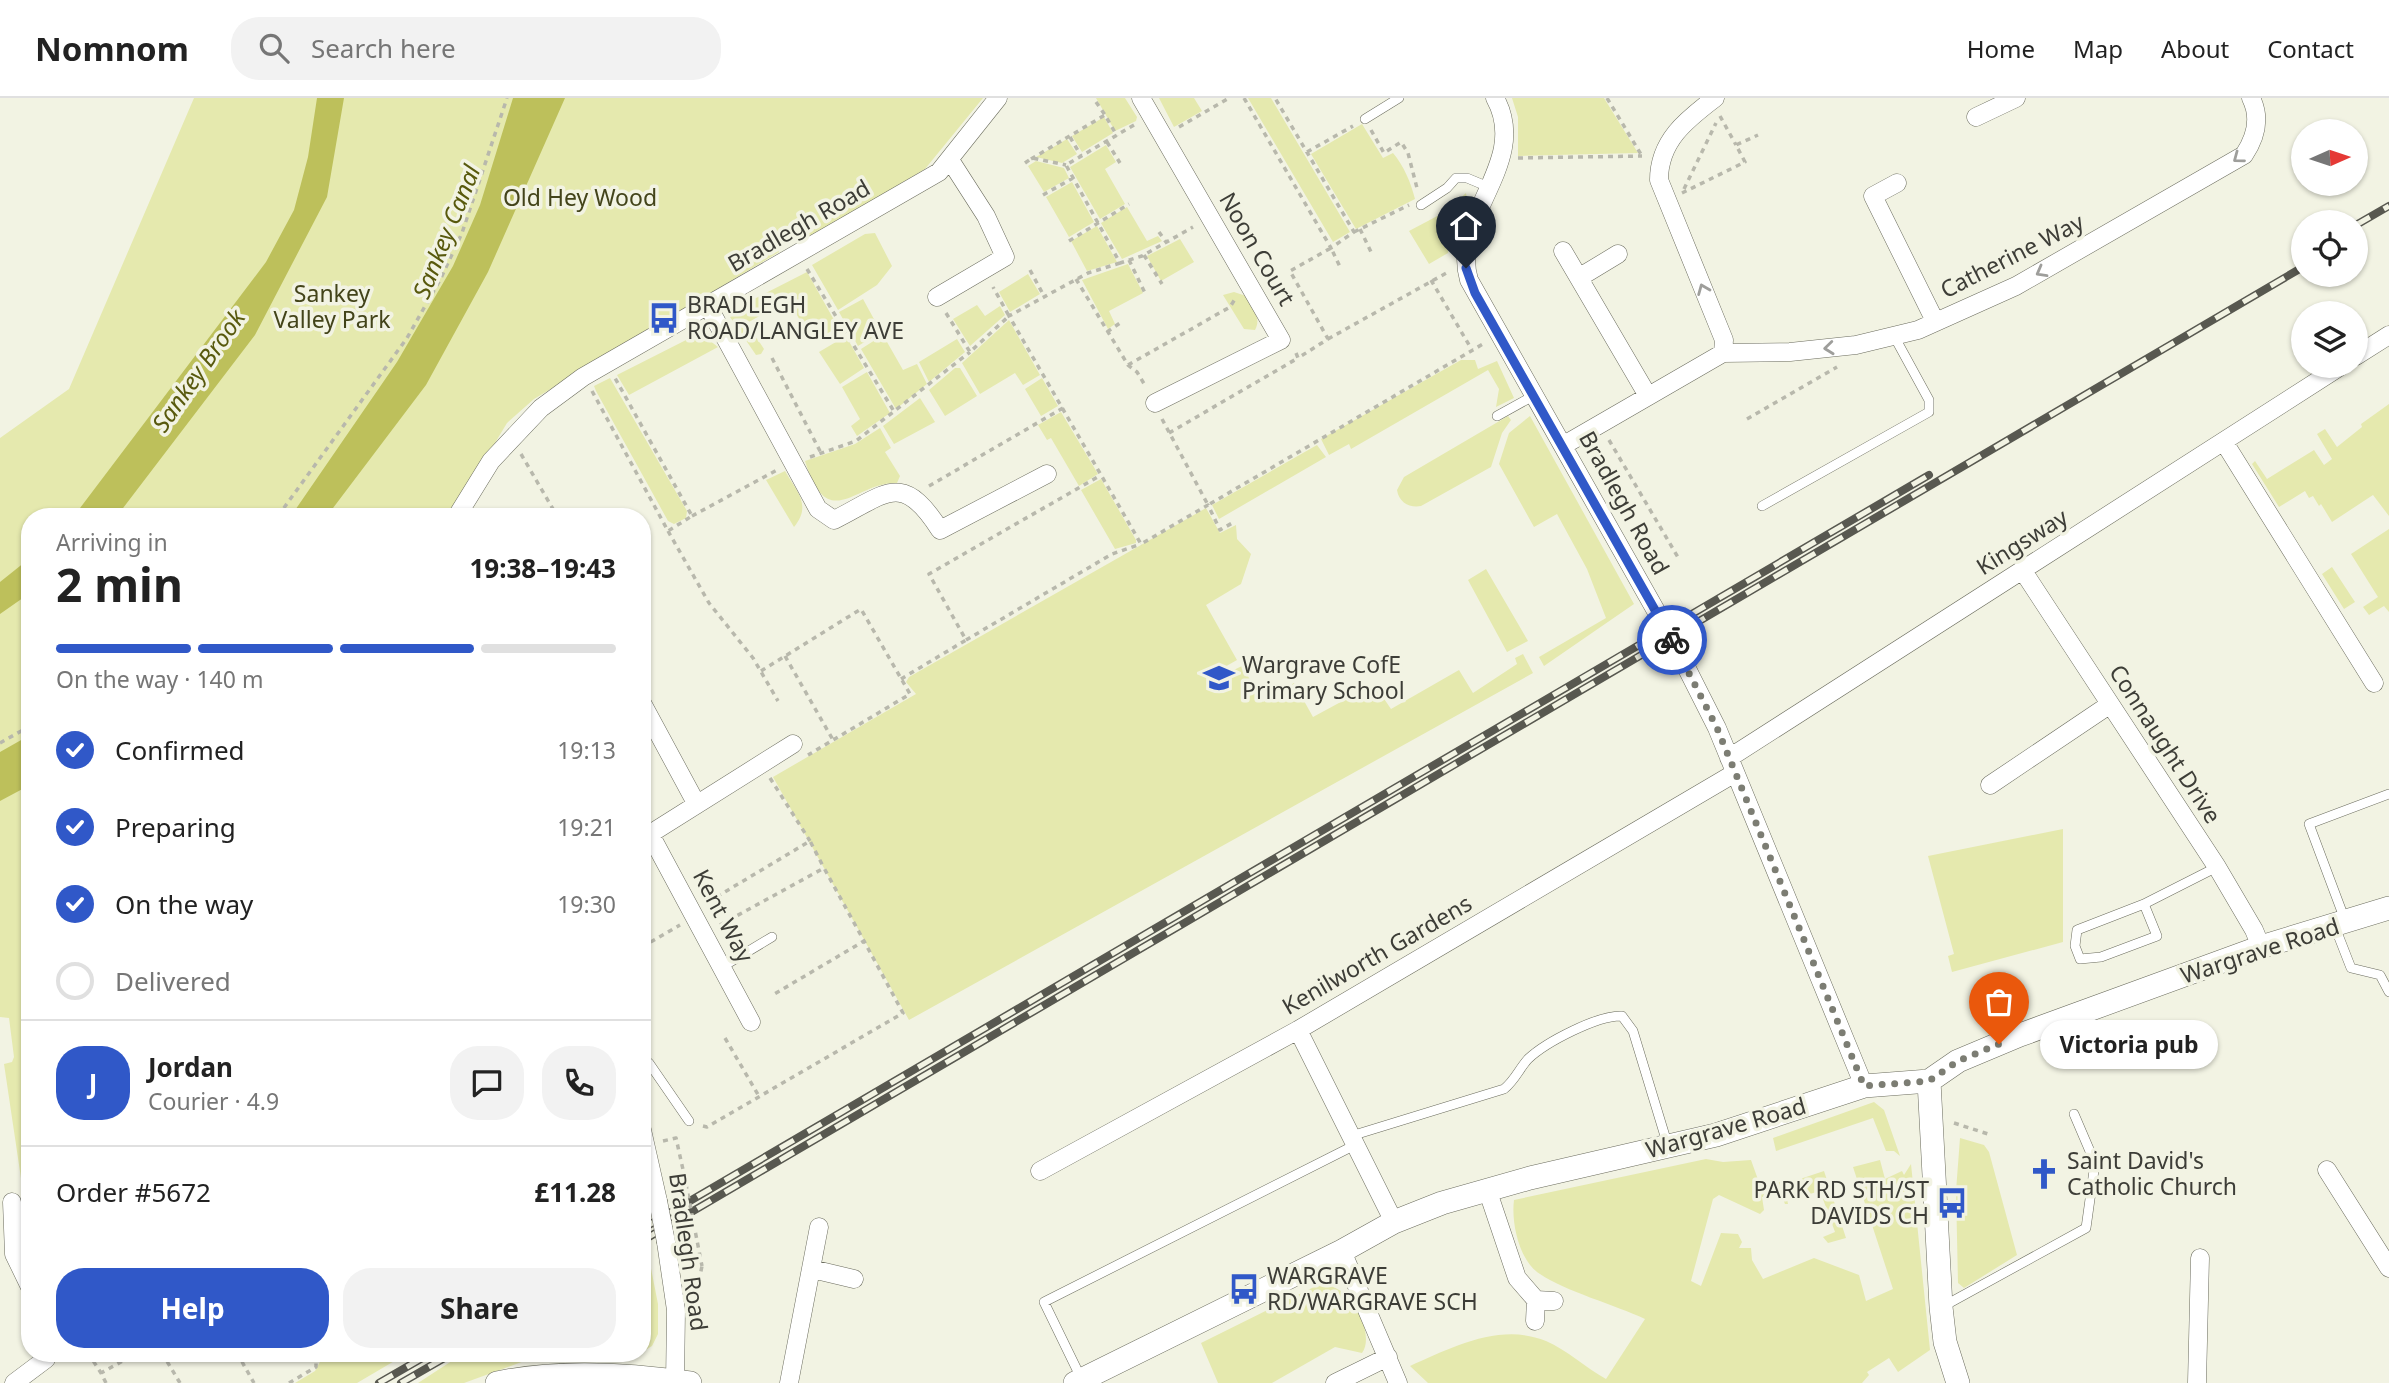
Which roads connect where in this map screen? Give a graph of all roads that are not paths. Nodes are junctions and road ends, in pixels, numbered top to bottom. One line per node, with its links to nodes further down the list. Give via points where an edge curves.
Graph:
1 (998, 98): 10 (street, Bradlegh Road)
2 (1141, 98): 27 (street, Noon Court, via 1281,340)
3 (1495, 98): 12 (street, Bradlegh Road, via 1505,137)
4 (2015, 98): 8 (street)
5 (2251, 98): 19 (street, Catherine Way, one-way to 19, via 2256,133 2244,155 2016,286)
6 (1396, 99): 9 (lane)
7 (1713, 105): 23 (street, one-way to 7, via 1724,340 1659,180 1660,158 1670,138)
8 (1976, 117)
9 (1365, 119)
10 (950, 159): 17 (street, via 1005,257); 18 (street, Bradlegh Road, via 911,191)
11 (1897, 183): 19 (street, via 1874,196)
12 (1490, 188): 13 (lane, via 1456,178); 25 (street, Bradlegh Road, via 1470,233 1466,268 1475,293)
13 (1421, 205)
14 (1563, 251): 16 (street)
15 (1618, 254): 16 (street)
16 (1580, 277): 26 (street)
17 (937, 297)
18 (708, 306): 31 (street, via 789,465 818,509 834,520 886,494 900,492 925,506 940,530); 33 (street, Bradlegh Road, via 583,377 541,408 491,461)
19 (1936, 321): 21 (street, Catherine Way)
20 (2389, 335): 22 (street)
21 (1894, 336): 23 (street, Catherine Way, one-way to 23, via 1790,352); 32 (lane, via 1929,400 1929,412)
22 (2368, 348)
23 (1723, 353): 26 (street, Catherine Way)
24 (2323, 378): 29 (street, Kingsway)
25 (1535, 395): 28 (lane); 30 (street, Bradlegh Road)
26 (1648, 396): 30 (street, Catherine Way)
27 (1155, 403)
28 (1497, 416)
29 (2224, 442): 34 (street, Kingsway); 35 (street)
30 (1564, 445): 39 (street, Bradlegh Road, bridge, via 1704,699)
31 (1047, 474)
32 (1762, 506)
33 (462, 508)
34 (2023, 571): 36 (street, Connaught Drive); 39 (street, Kingsway)
35 (2374, 683)
36 (2109, 705): 40 (street); 45 (street, Connaught Drive)
37 (651, 720): 42 (street)
38 (797, 751): 42 (street)
39 (1732, 766): 54 (street, Kenilworth Gardens); 57 (street, Bradlegh Road)
40 (1990, 785)
41 (2389, 793): 48 (lane, via 2309,824)
42 (696, 803): 43 (street)
43 (651, 833)
44 (651, 844): 51 (street, Kent Way)
45 (2217, 867): 46 (lane); 50 (street, Connaught Drive)
46 (2144, 904): 46 (lane, via 2077,930 2075,946 2081,959 2101,957 2157,936)
47 (2389, 908): 48 (street, Wargrave Road)
48 (2341, 925): 50 (street, Wargrave Road); 52 (lane, via 2351,968 2380,975)
49 (772, 937): 51 (lane)
50 (2261, 947): 56 (street, Wargrave Road, via 2020,1035 1958,1061)
51 (722, 967): 53 (street, Kent Way)
52 (2389, 992)
53 (751, 1023)
54 (1298, 1030): 60 (street); 63 (street, Kenilworth Gardens)
55 (651, 1066): 59 (lane)
56 (1929, 1081): 57 (street, Wargrave Road); 75 (street)
57 (1864, 1086): 61 (street, Wargrave Road)
58 (2074, 1114): 75 (lane, via 2095,1163 2086,1228)
59 (689, 1121)
60 (1353, 1140): 61 (lane, via 1504,1089 1529,1058 1578,1030 1622,1016 1633,1031); 67 (street); 79 (lane, via 1044,1303)
61 (1668, 1147): 65 (street, Wargrave Road)
62 (2327, 1170): 72 (street)
63 (1040, 1171)
64 (651, 1173): 80 (street, Bradlegh Road, bridge, via 676,1310)
65 (1487, 1189): 67 (street, Wargrave Road); 76 (street, via 1517,1278 1545,1301)
66 (14, 1200): 71 (street, via 14,1254)
67 (1394, 1222): 69 (street, Wargrave Road)
68 (819, 1227): 73 (street)
69 (1342, 1251): 77 (street); 79 (street, Wargrave Road)
70 (2200, 1258): 87 (street)
71 (21, 1268)
72 (2389, 1268)
73 (812, 1269): 74 (street); 83 (street)
74 (853, 1279)
75 (1941, 1307): 86 (street, via 1945,1342)
76 (1535, 1321)
77 (1388, 1357): 84 (street); 85 (street)
78 (42, 1362): 81 (street)
79 (1078, 1381)
80 (680, 1382): 82 (street, via 576,1377)
81 (15, 1383)
82 (497, 1383)
83 (789, 1383)
84 (1335, 1383)
85 (1398, 1383)
86 (1958, 1383)
87 (2197, 1383)

